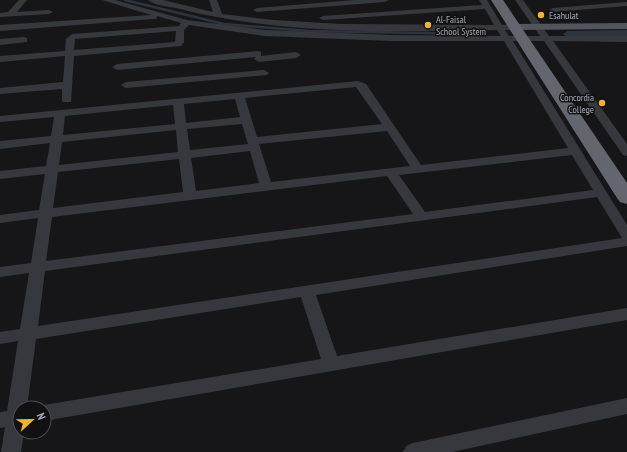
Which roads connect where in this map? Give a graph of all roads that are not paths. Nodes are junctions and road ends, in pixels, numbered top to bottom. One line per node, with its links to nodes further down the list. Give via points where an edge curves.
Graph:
1 (23, 0): 19 (street)
2 (106, 0): 23 (street)
3 (155, 0): 21 (street)
4 (213, 0): 21 (street)
5 (252, 0): 17 (street)
6 (290, 0): 15 (street)
7 (385, 0): 11 (street)
8 (429, 0): 25 (street)
9 (507, 0): 30 (highway)
10 (519, 0): 30 (street)
11 (366, 1): 12 (street)
12 (329, 2): 15 (street)
13 (489, 2): 25 (street); 30 (highway)
14 (627, 4): 18 (street)
15 (295, 7): 17 (street)
16 (0, 10): 19 (street)
17 (257, 10): 26 (street)
18 (553, 10)
19 (12, 12): 20 (street); 22 (street)
20 (49, 12)
21 (218, 15): 26 (street)
22 (0, 16)
23 (165, 17): 27 (street); 29 (street)
24 (320, 18): 25 (street)
25 (444, 18): 26 (street, via 357,27); 30 (street)
26 (262, 21)
27 (184, 25): 34 (street); 35 (street, via 74,36 70,39); 35 (street, via 179,33 178,44)
28 (627, 26): 30 (main road)
29 (0, 28)
30 (524, 33): 32 (street); 34 (street, via 338,37); 54 (street); 55 (street); 60 (highway); 65 (highway)
31 (24, 40): 33 (street)
32 (625, 40)
33 (0, 42)
34 (255, 46): 36 (street); 38 (street); 39 (street)
35 (69, 53): 37 (street); 40 (street)
36 (296, 55)
37 (0, 59)
38 (116, 67)
39 (264, 73): 41 (street); 43 (street)
40 (68, 85): 42 (street); 46 (street)
41 (126, 85)
42 (0, 91)
43 (271, 92): 44 (street); 50 (street, via 359,84)
44 (239, 95): 45 (street); 48 (street)
45 (178, 101): 46 (street); 49 (street)
46 (64, 106): 47 (street); 51 (street)
47 (0, 119)
48 (246, 120): 49 (street); 52 (street)
49 (181, 126): 51 (street); 56 (street)
50 (390, 127): 52 (street); 58 (street)
51 (56, 139): 53 (street); 57 (street)
52 (254, 144): 56 (street); 62 (street)
53 (0, 145)
54 (576, 151): 58 (street); 63 (street)
55 (627, 152)
56 (184, 155): 57 (street); 64 (street)
57 (52, 169): 61 (street); 66 (street)
58 (418, 170): 59 (street)
59 (391, 173): 62 (street); 67 (street)
60 (627, 174)
61 (0, 175)
62 (266, 186): 64 (street)
63 (601, 193): 67 (street); 69 (street)
64 (190, 196): 66 (street)
65 (627, 198)
66 (45, 214): 68 (street); 71 (street)
67 (422, 217): 71 (street)
68 (0, 219)
69 (627, 236)
70 (627, 242): 73 (street)
71 (36, 267): 72 (street); 75 (street)
72 (0, 272)
73 (307, 291): 75 (street); 77 (street)
74 (627, 314): 77 (street)
75 (28, 334): 76 (street); 78 (street)
76 (0, 338)
77 (331, 364): 80 (street)
78 (15, 400)
79 (627, 406): 83 (street)
80 (52, 412)
81 (12, 418): 82 (street)
82 (10, 452)
83 (413, 452)

